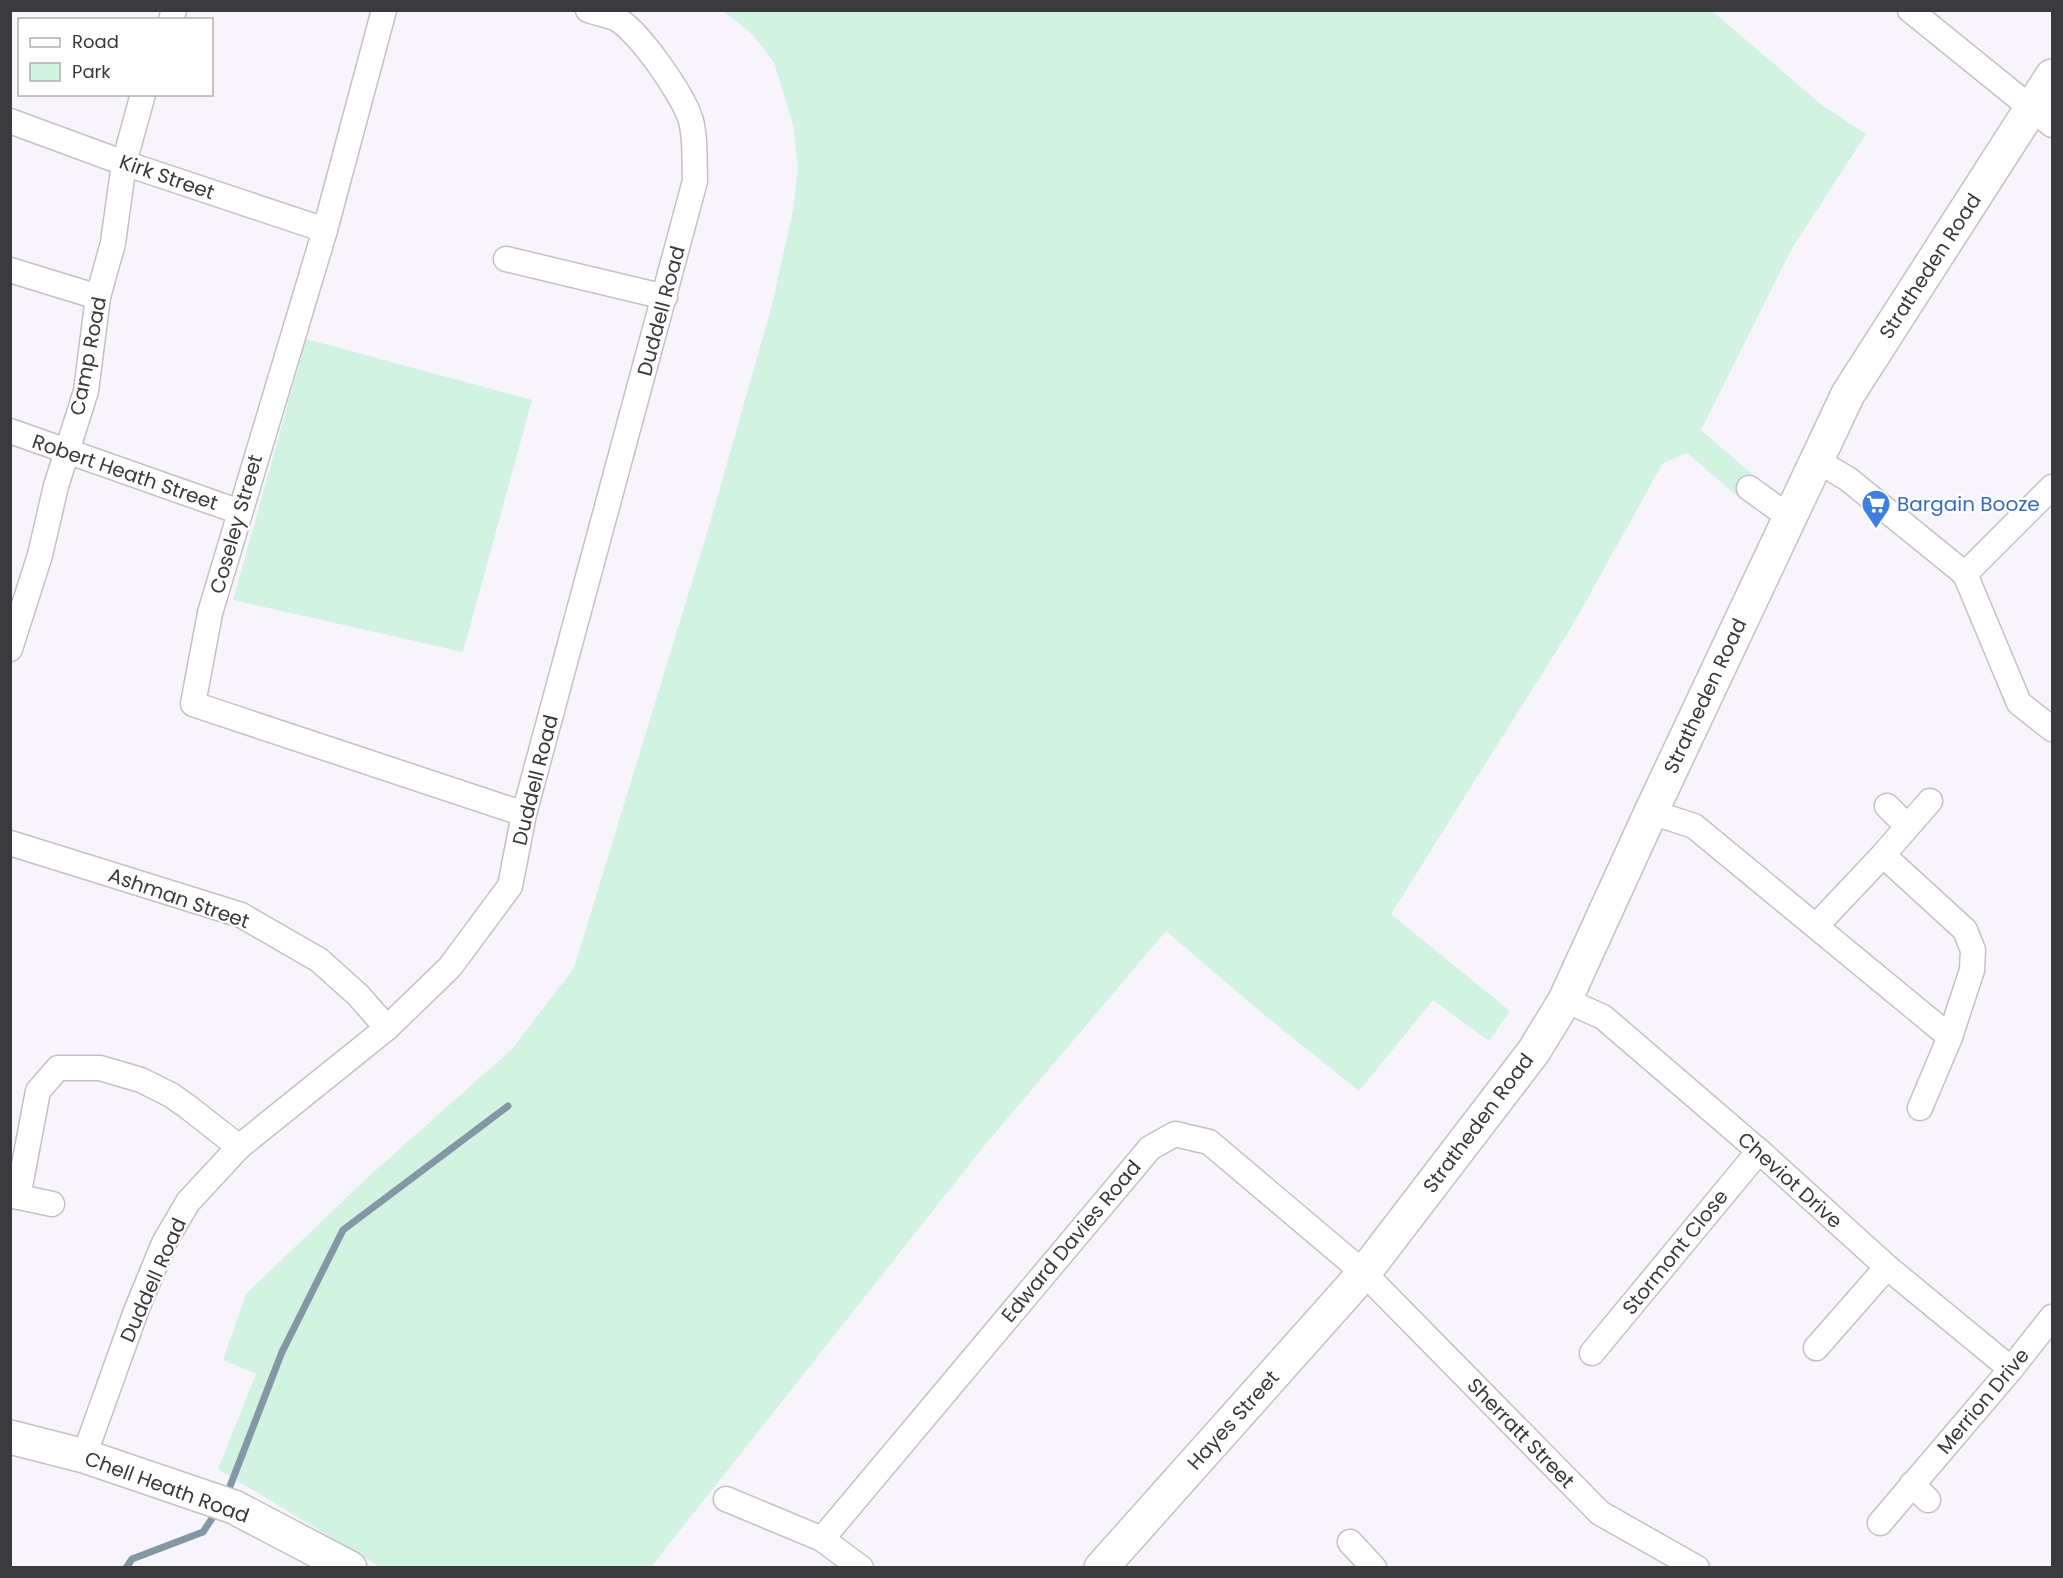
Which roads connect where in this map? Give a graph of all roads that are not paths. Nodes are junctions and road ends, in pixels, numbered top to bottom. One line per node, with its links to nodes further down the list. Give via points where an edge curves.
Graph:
1 (384, 10): 9 (street, Coseley Street)
2 (588, 10): 13 (street, Duddell Road, via 616,19 643,44 677,92 691,120 695,181)
3 (1910, 10): 6 (street)
4 (2052, 76): 6 (street, Stratheden Road)
5 (142, 96): 8 (street, Camp Road)
6 (2042, 116): 16 (street, Stratheden Road, via 1848,394)
7 (10, 121): 8 (street, Kirk Street)
8 (124, 162): 9 (street, Kirk Street); 12 (street, Camp Road, via 113,243)
9 (325, 230): 19 (street, Coseley Street)
10 (506, 259): 13 (street)
11 (10, 270): 12 (street)
12 (99, 297): 15 (street, Camp Road, via 86,391)
13 (665, 297): 27 (street, Duddell Road)
14 (10, 431): 15 (street, Robert Heath Street)
15 (67, 452): 19 (street, Robert Heath Street); 22 (street, Camp Road)
16 (1816, 460): 20 (street, Stratheden Road); 21 (street, via 1848,479)
17 (2052, 487): 21 (street)
18 (1749, 488): 20 (street)
19 (240, 512): 27 (street, Coseley Street, via 210,613 193,704)
20 (1789, 517): 26 (street, Stratheden Road)
21 (1965, 574): 23 (street, via 2019,703)
22 (10, 649)
23 (2052, 729)
24 (1930, 801): 28 (street)
25 (1887, 806): 28 (street)
26 (1651, 812): 31 (street, via 1694,826); 32 (street, Stratheden Road)
27 (524, 814): 33 (street, Duddell Road, via 510,886 450,967)
28 (1907, 826): 30 (street)
29 (10, 843): 33 (street, Ashman Street, via 241,915 319,960)
30 (1883, 855): 31 (street); 34 (street, via 1965,930 1973,950 1972,970)
31 (1816, 926): 34 (street)
32 (1565, 999): 37 (street, Cheviot Drive, via 1603,1017); 41 (street, Stratheden Road, via 1534,1051)
33 (387, 1028): 36 (street, Duddell Road)
34 (1950, 1037): 35 (street)
35 (1920, 1108)
36 (239, 1148): 38 (street, via 179,1101 141,1080 100,1068 58,1068 38,1091); 47 (street, Duddell Road, via 188,1202 164,1243)
37 (1759, 1151): 40 (street, Cheviot Drive); 44 (street, Stormont Close)
38 (14, 1196): 39 (street)
39 (52, 1204)
40 (1887, 1267): 43 (street); 45 (street, Cheviot Drive)
41 (1364, 1273): 50 (street, Edward Davies Road, via 1209,1142 1175,1134 1150,1148); 54 (street, Hayes Street); 56 (street, Sherratt Street, via 1600,1513)
42 (2052, 1317): 45 (street, Merrion Drive)
43 (1816, 1348)
44 (1593, 1355)
45 (2011, 1369): 49 (street, Merrion Drive, via 1920,1492)
46 (10, 1437): 47 (street, Chell Heath Road)
47 (84, 1456): 52 (street, Chell Heath Road, via 224,1504)
48 (726, 1498): 50 (street)
49 (1880, 1522)
50 (822, 1539): 53 (street)
51 (1350, 1542): 55 (street)
52 (350, 1568)
53 (861, 1568)
54 (1101, 1568)
55 (1374, 1568)
56 (1697, 1568)

